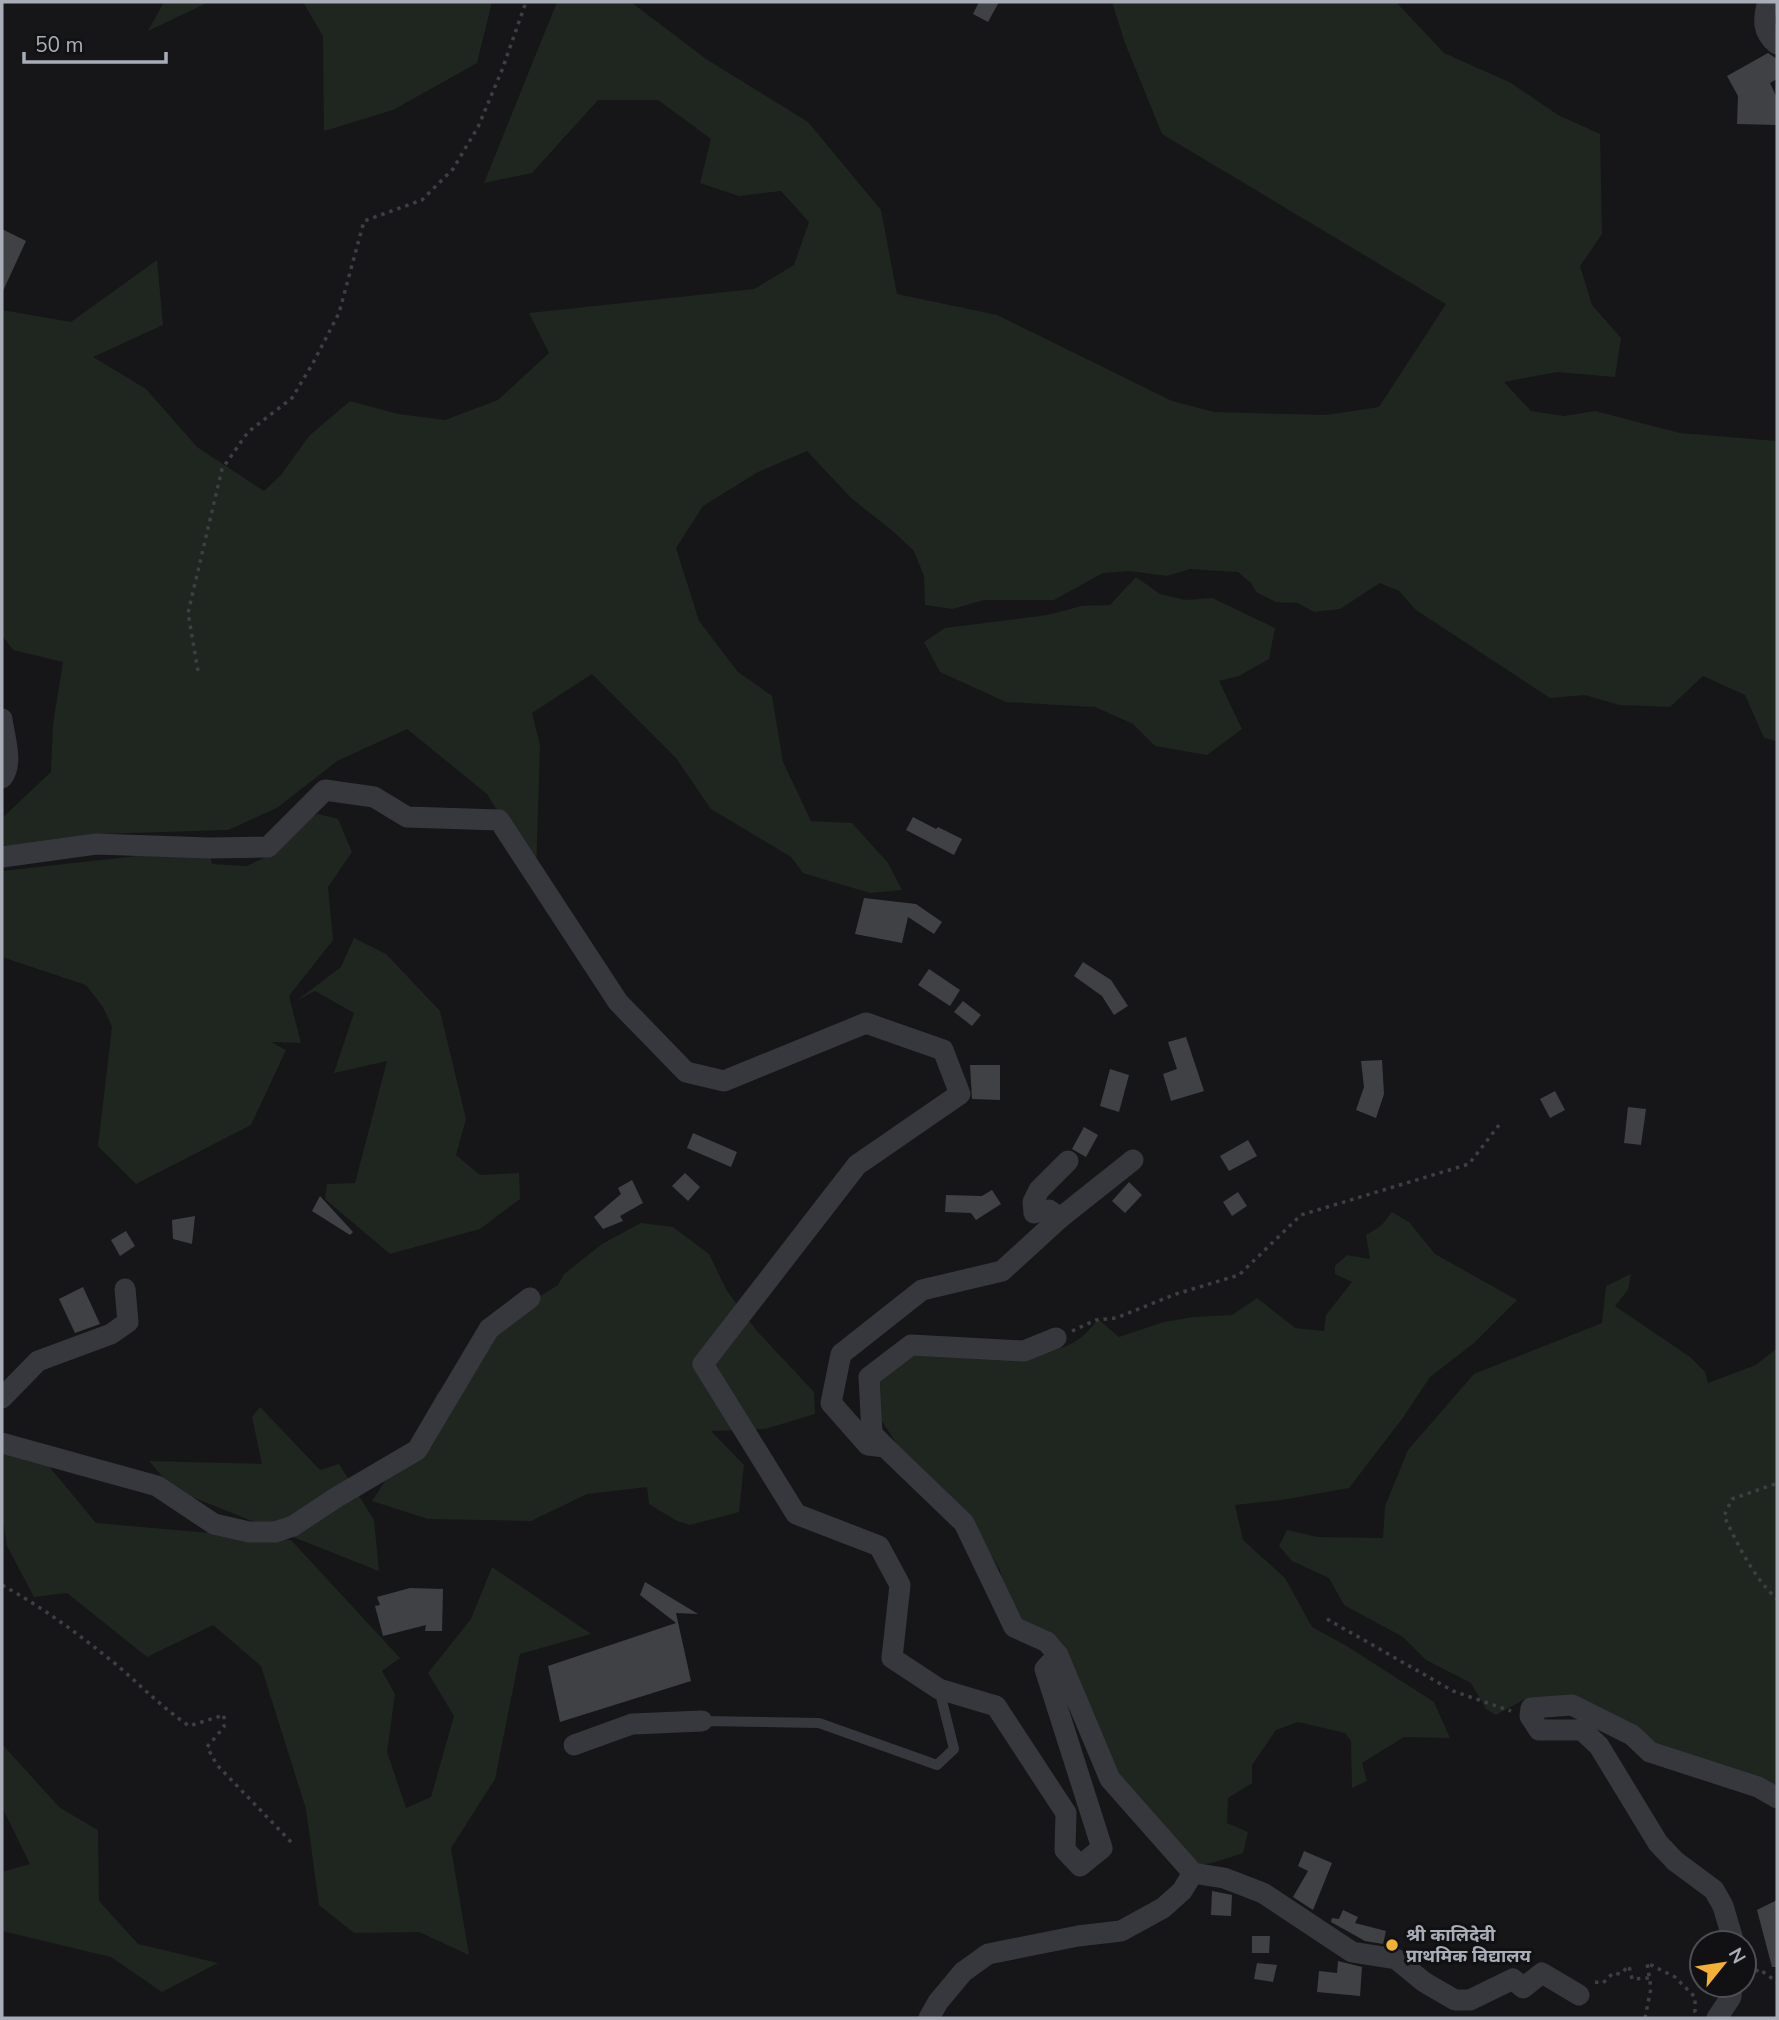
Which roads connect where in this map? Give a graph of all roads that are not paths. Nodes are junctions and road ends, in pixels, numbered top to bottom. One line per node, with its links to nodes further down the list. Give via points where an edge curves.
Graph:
1 (1768, 2): 2 (street, via 1763,19 1768,37)
2 (1777, 44)
3 (2, 719): 4 (street, via 8,764)
4 (2, 778)
5 (2, 857): 16 (street, via 96,844 268,847 325,790 374,797 407,817 499,820 618,1002 686,1072 724,1081 866,1023 943,1050 960,1094 856,1165 704,1364 796,1514 879,1546 900,1585 892,1658)
6 (1133, 1160): 8 (street)
7 (1068, 1161): 8 (street, via 1033,1202 1034,1213 1049,1210)
8 (1060, 1217): 14 (street, via 1002,1271 922,1290 841,1354 831,1404 868,1445)
9 (125, 1289): 12 (street, via 128,1322 111,1335 38,1361)
10 (530, 1298): 13 (street, via 489,1329 417,1450 293,1526 275,1532 215,1524 157,1486)
11 (1056, 1338): 14 (street, via 1024,1351 911,1346 869,1377 872,1434)
12 (2, 1398)
13 (2, 1443)
14 (886, 1447): 15 (street, via 964,1523 1014,1627 1047,1643)
15 (1058, 1655): 16 (street, via 1045,1669 1102,1848 1080,1866 1065,1850 1066,1813 996,1706); 20 (street, via 1111,1779)
16 (939, 1689): 17 (lane, via 954,1749 937,1765 818,1723)
17 (702, 1721): 18 (street, via 632,1724)
18 (575, 1745)
19 (1777, 1798): 21 (street, via 1758,1787 1650,1752 1632,1735 1572,1705 1531,1708 1530,1716 1539,1730 1582,1730 1599,1746 1658,1843 1714,1890)
20 (1193, 1873): 22 (street, via 1224,1878 1263,1893 1352,1952 1396,1959 1455,2000 1470,2000 1513,1979 1523,1988 1542,1973); 24 (street, via 1163,1908 1121,1931 988,1954 963,1972)
21 (1731, 1929)
22 (1579, 1995)
23 (1730, 1999): 25 (street)
24 (929, 2018)
25 (1717, 2018)

